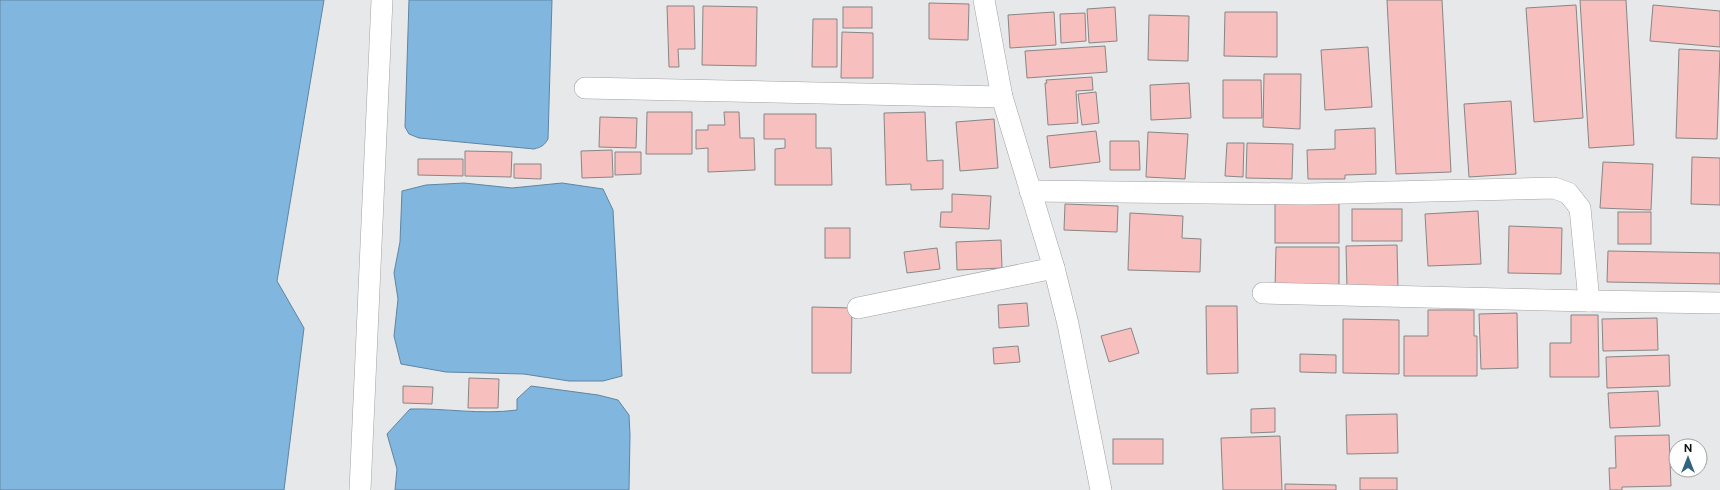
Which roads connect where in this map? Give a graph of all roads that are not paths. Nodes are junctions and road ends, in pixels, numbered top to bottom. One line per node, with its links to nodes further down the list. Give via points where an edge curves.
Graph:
1 (382, 0): 11 (street)
2 (984, 0): 4 (street)
3 (585, 88): 4 (street)
4 (1002, 97): 5 (street)
5 (1030, 191): 6 (street); 8 (street, via 1306,194 1554,188 1568,193 1580,208)
6 (1054, 268): 10 (street); 12 (street, via 1068,324)
7 (1263, 293): 8 (street)
8 (1589, 301): 9 (street)
9 (1720, 303)
10 (858, 308)
11 (360, 490)
12 (1101, 490)

